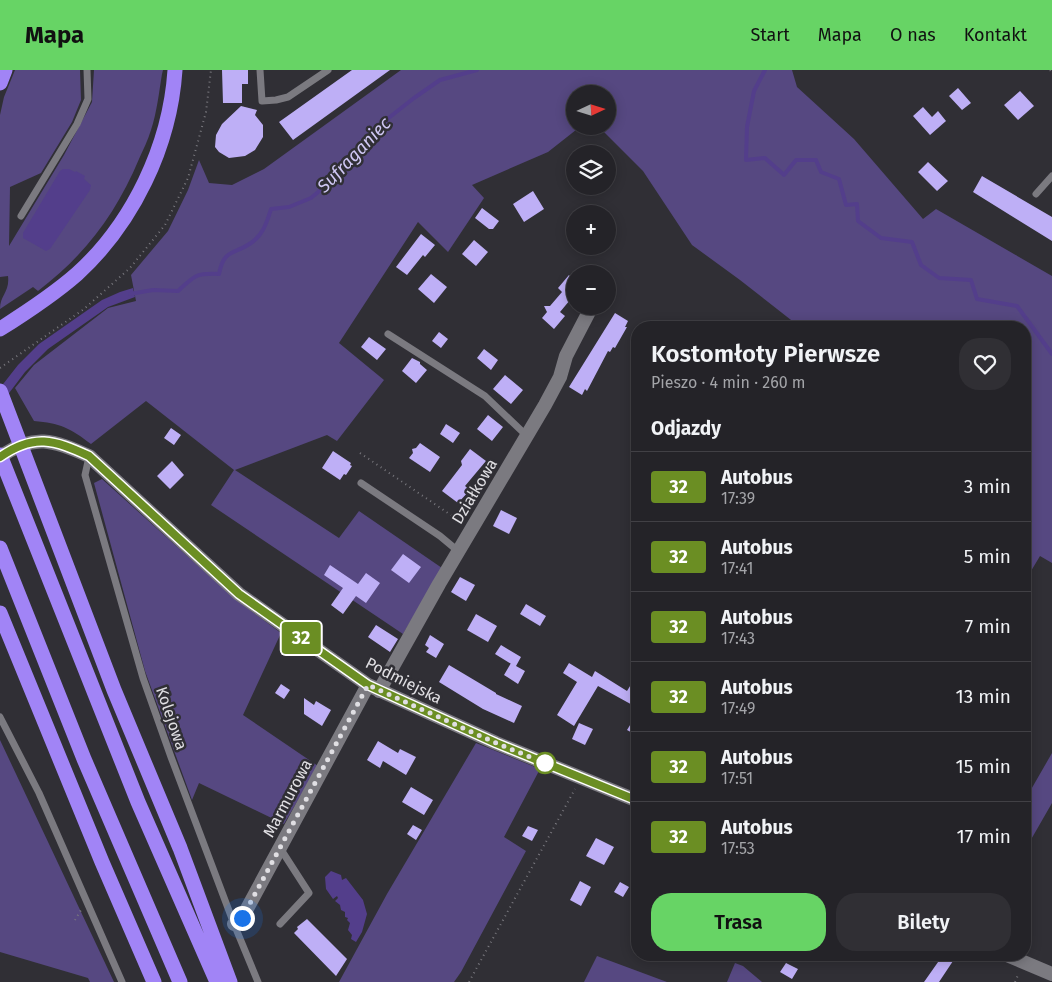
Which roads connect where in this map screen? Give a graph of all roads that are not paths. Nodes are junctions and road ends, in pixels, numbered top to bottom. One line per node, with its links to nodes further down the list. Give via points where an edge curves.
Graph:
1 (5, 70): 6 (highway)
2 (88, 70): 9 (lane, via 88,99 77,124)
3 (175, 70): 11 (highway, via 160,144 138,194 121,222 78,273 37,306)
4 (260, 70): 5 (lane, via 262,101 288,97)
5 (328, 70)
6 (0, 83)
7 (1052, 176): 8 (lane)
8 (1036, 194)
9 (21, 216)
10 (587, 315): 14 (street, Działkowa, via 556,384)
11 (0, 329)
12 (388, 334): 14 (lane, via 485,396)
13 (0, 391): 35 (highway)
14 (527, 436): 19 (street, Działkowa)
15 (0, 456): 16 (street, Podmiejska, via 15,446 43,441); 34 (highway, via 134,793)
16 (89, 456): 23 (street, Podmiejska, via 239,594); 27 (lane, Kolejowa, via 85,475 143,678)
17 (361, 483): 19 (lane)
18 (0, 548): 33 (highway, via 84,759)
19 (458, 551): 23 (street, Działkowa)
20 (0, 613): 22 (highway)
21 (0, 632): 22 (highway)
22 (26, 678): 32 (highway)
23 (374, 688): 25 (street, Podmiejska); 26 (street, Marmurowa)
24 (0, 717): 31 (lane, via 39,792)
25 (631, 798)
26 (280, 848): 27 (street, Marmurowa, via 242,918); 28 (lane, via 309,893)
27 (234, 924): 36 (lane, Kolejowa)
28 (280, 924)
29 (1021, 961): 30 (street)
30 (1052, 974)
31 (122, 982)
32 (154, 982)
33 (180, 982)
34 (217, 982)
35 (230, 982)
36 (258, 982)

